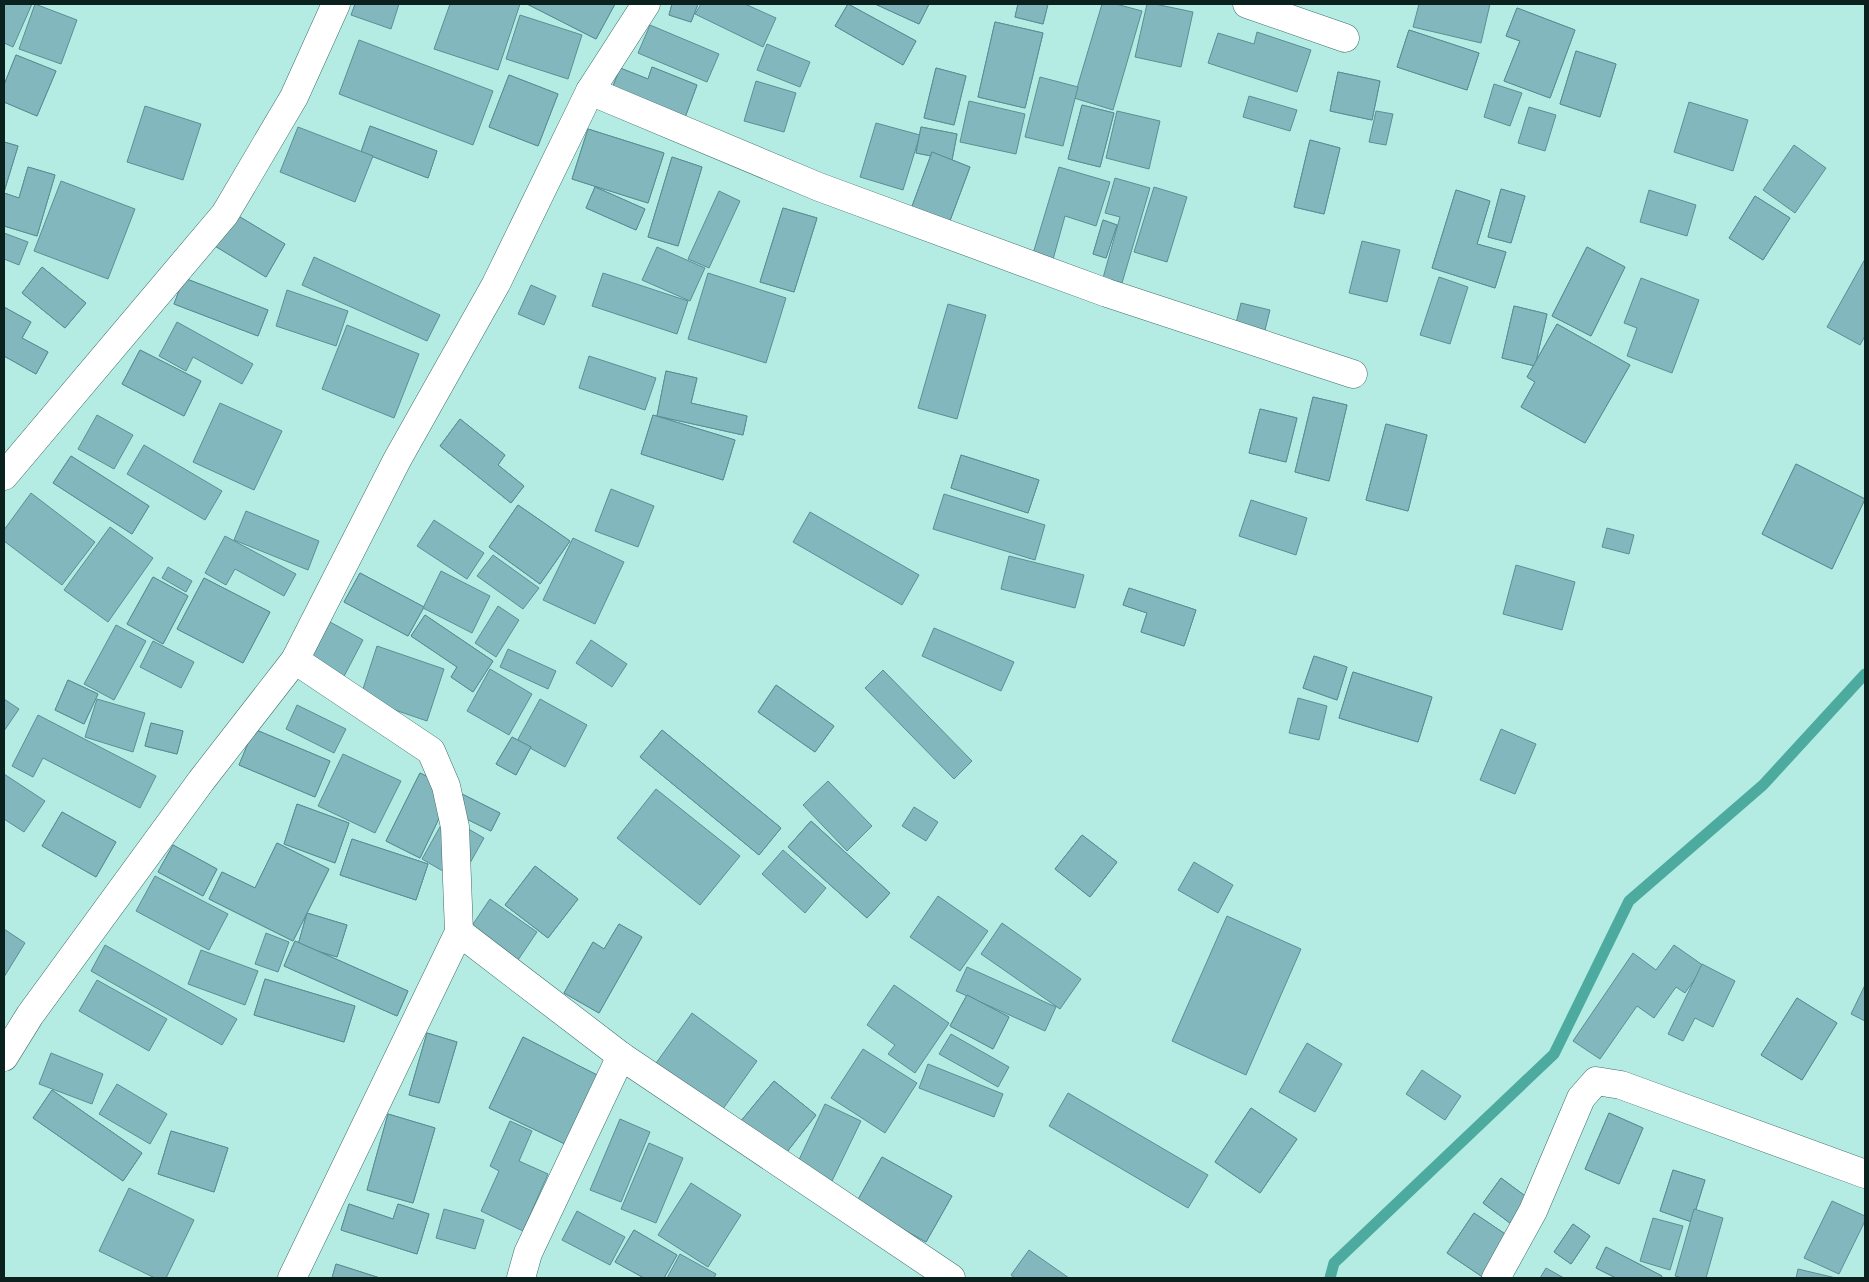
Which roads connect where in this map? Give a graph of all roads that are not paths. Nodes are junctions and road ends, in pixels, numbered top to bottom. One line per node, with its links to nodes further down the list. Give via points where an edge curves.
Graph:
1 (336, 4): 7 (street, via 294,97 225,214)
2 (646, 4): 5 (street)
3 (1247, 4): 4 (street)
4 (1345, 38)
5 (590, 92): 6 (street, via 819,187 1108,293); 8 (street, via 496,284 397,460)
6 (1353, 374)
7 (4, 476)
8 (295, 660): 9 (street, via 431,751 446,786 455,827); 11 (street, via 201,781 30,1016)
9 (459, 932): 10 (street); 13 (street)
10 (620, 1056): 14 (street, via 528,1253); 15 (street)
11 (4, 1057)
12 (1865, 1174): 16 (street, via 1621,1084 1596,1082 1582,1098 1533,1211)
13 (292, 1278)
14 (521, 1278)
15 (951, 1278)
16 (1496, 1278)

